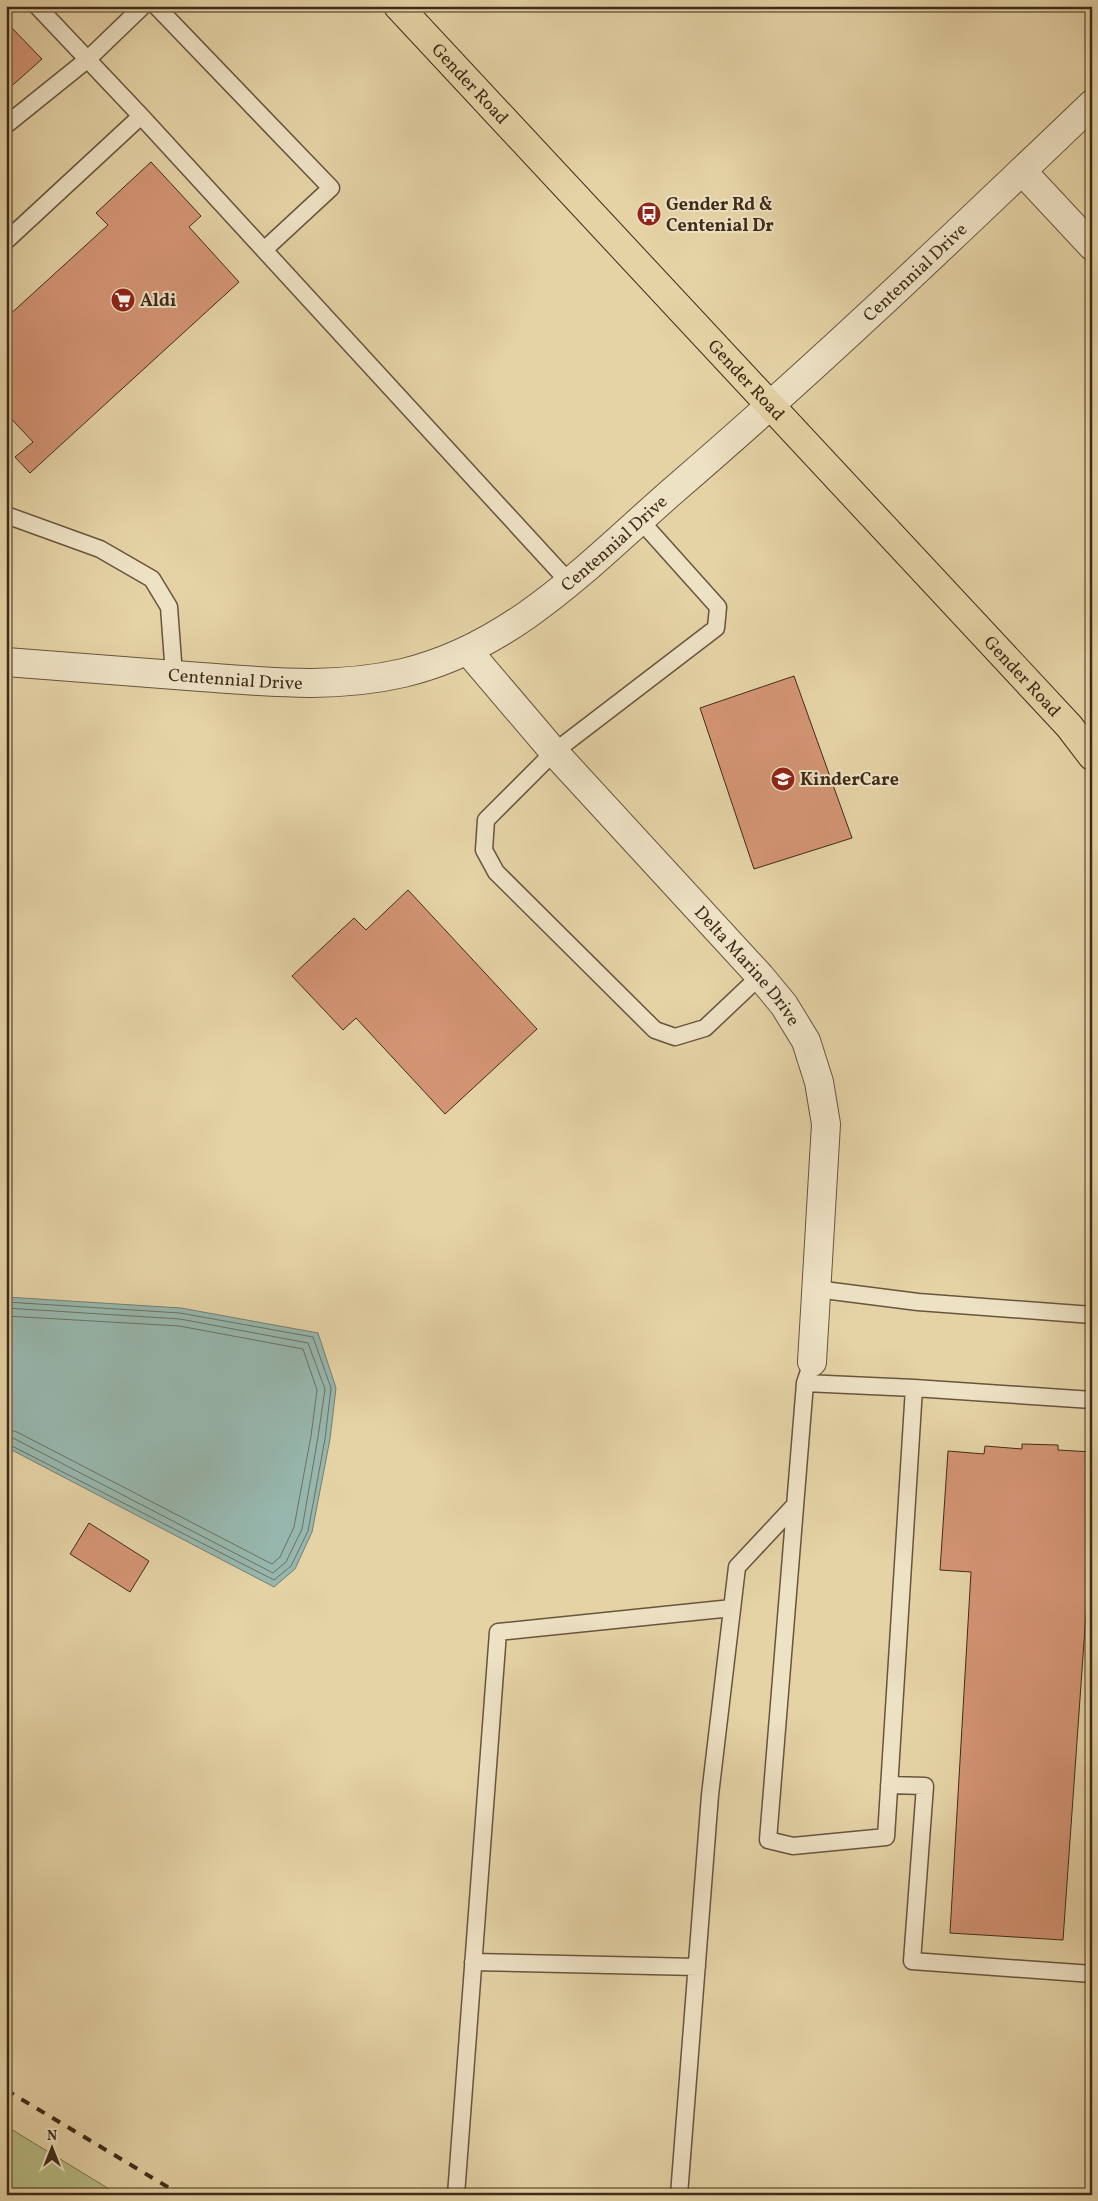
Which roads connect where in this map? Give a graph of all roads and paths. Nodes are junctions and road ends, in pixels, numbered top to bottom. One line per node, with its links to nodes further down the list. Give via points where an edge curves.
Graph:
1 (37, 6): 5 (lane)
2 (143, 6): 5 (lane)
3 (156, 6): 12 (lane, via 331,188)
4 (398, 6): 13 (main road, Gender Road)
5 (88, 59): 7 (lane); 8 (lane)
6 (1092, 104): 9 (street, Centennial Drive)
7 (141, 116): 10 (lane); 12 (lane)
8 (6, 125)
9 (1022, 171): 11 (street); 13 (street, Centennial Drive)
10 (6, 241)
11 (1092, 246)
12 (264, 250): 16 (lane)
13 (772, 406): 15 (street, Centennial Drive); 21 (main road, Gender Road, via 1069,726)
14 (6, 515): 19 (lane, via 100,549 152,579 169,607)
15 (640, 520): 16 (street, Centennial Drive); 20 (lane, via 718,607 716,628)
16 (570, 582): 17 (street, Centennial Drive, via 504,632)
17 (468, 651): 19 (street, Centennial Drive, via 403,673 348,684); 20 (street, Delta Marine Drive)
18 (6, 662): 19 (street, Centennial Drive)
19 (174, 675)
20 (554, 752): 22 (street, Delta Marine Drive); 22 (lane, via 486,820 484,850 496,872 655,1030 675,1037 705,1028)
21 (1092, 756)
22 (760, 976): 23 (street, Delta Marine Drive, via 784,1005 806,1041 819,1082 826,1124)
23 (816, 1289): 24 (lane, via 918,1302); 25 (street, Delta Marine Drive)
24 (1092, 1315)
25 (808, 1373): 26 (lane); 28 (lane)
26 (914, 1388): 27 (lane); 30 (lane)
27 (1092, 1400)
28 (795, 1505): 29 (lane, via 737,1567); 30 (lane, via 768,1840 793,1846 886,1837)
29 (732, 1608): 31 (lane, via 498,1632); 32 (lane, via 710,1795)
30 (889, 1785): 33 (lane, via 925,1786 912,1961)
31 (472, 1962): 32 (lane); 34 (lane)
32 (697, 1967): 35 (lane)
33 (1092, 1974)
34 (456, 2195)
35 (679, 2195)

